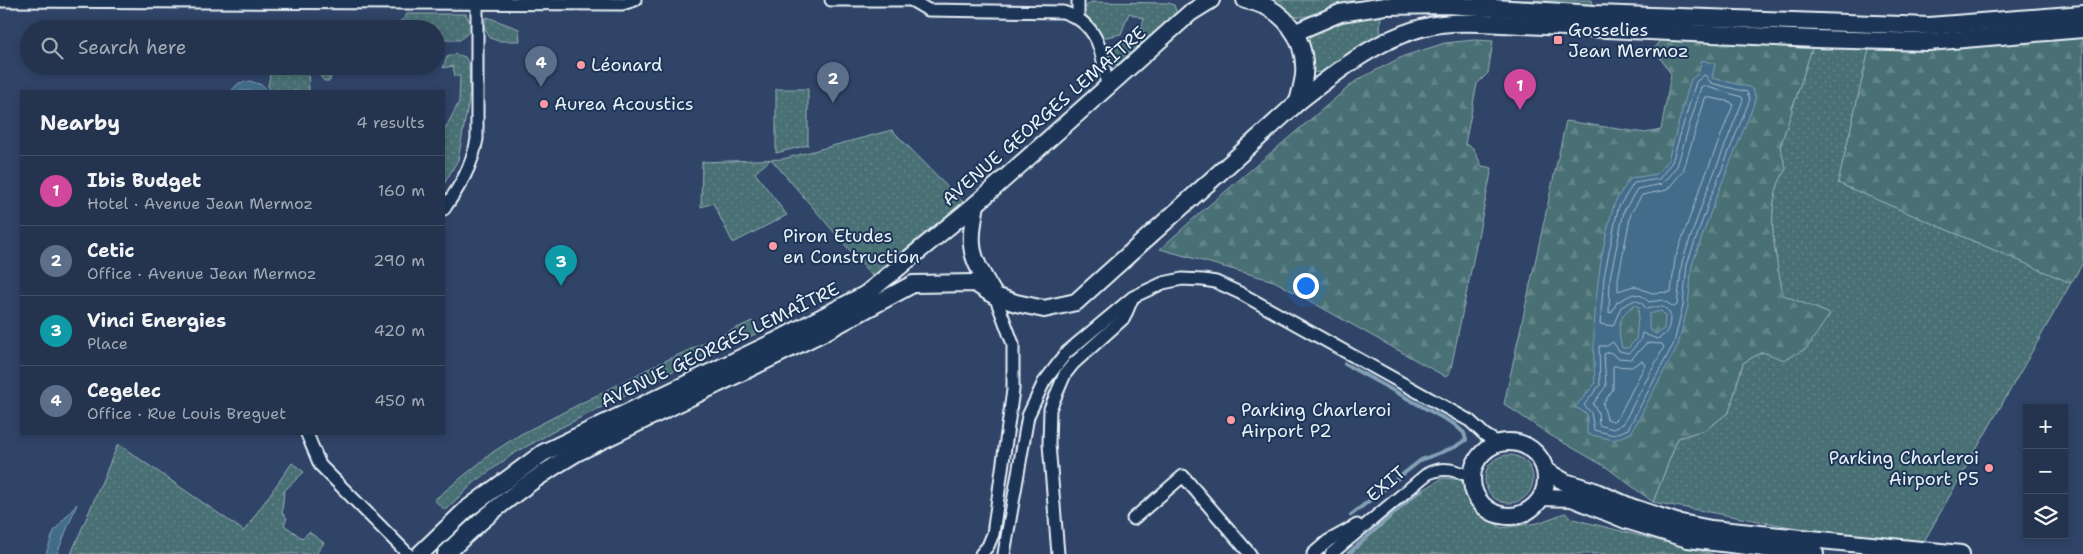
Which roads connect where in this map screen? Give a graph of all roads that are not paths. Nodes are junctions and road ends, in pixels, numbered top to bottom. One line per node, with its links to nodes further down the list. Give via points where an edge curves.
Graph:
1 (635, 0): 8 (street, via 622,4)
2 (831, 0): 3 (street)
3 (911, 0): 10 (street, via 928,10 1063,12)
4 (1078, 0): 10 (street)
5 (1211, 0): 13 (street, AVENUE GEORGES LEMAÎTRE, via 1190,13)
6 (1245, 0): 12 (street, via 1259,2 1279,14)
7 (0, 1): 8 (street)
8 (477, 3): 16 (street, via 477,139 474,158 464,181)
9 (2083, 14): 12 (street, via 1929,26 1385,6 1340,13)
10 (1078, 16): 13 (street, via 1089,27 1102,52)
11 (2083, 30): 14 (street, AVENUE GEORGES LEMAÎTRE, via 1928,42 1451,23 1419,29 1386,42 1335,73)
12 (1296, 32): 14 (street, via 1302,48 1304,75)
13 (1107, 87): 15 (street, AVENUE GEORGES LEMAÎTRE)
14 (1298, 102): 17 (street, AVENUE GEORGES LEMAÎTRE, via 1076,302 1044,309)
15 (976, 204): 17 (street, via 970,236 974,260); 30 (street, AVENUE GEORGES LEMAÎTRE, via 854,302 543,454 466,509)
16 (445, 208)
17 (995, 296): 31 (street, AVENUE GEORGES LEMAÎTRE, via 975,283 913,284 826,331 551,467 481,520); 32 (street, via 1013,344 1012,390 992,534)
18 (1133, 297): 19 (street); 20 (street, via 1124,318); 22 (street, via 1159,284 1182,279 1216,282 1470,421)
19 (1060, 361): 20 (street); 28 (street, via 1044,382 1028,416)
20 (1073, 364): 35 (street, via 1065,374 1050,410 1048,429)
21 (307, 435): 29 (street, via 320,465)
22 (1498, 444): 23 (street, via 1516,442 1532,449); 24 (street, via 1480,456)
23 (1546, 471): 25 (street); 40 (street, via 1565,482 1676,522 1712,529)
24 (1472, 477): 25 (street, via 1476,496 1482,505 1499,515 1519,515); 26 (street, EXIT, via 1451,469 1436,469)
25 (1542, 497): 39 (street, via 1572,498 1626,520 1688,539)
26 (1396, 498): 37 (street); 38 (street, EXIT)
27 (1133, 519): 36 (street, via 1183,476)
28 (1009, 532): 33 (street); 34 (street)
29 (408, 554)
30 (420, 554)
31 (446, 554)
32 (981, 554)
33 (1004, 554)
34 (1013, 554)
35 (1058, 554)
36 (1250, 554)
37 (1313, 554)
38 (1331, 554)
39 (1814, 554)
40 (1960, 554)

